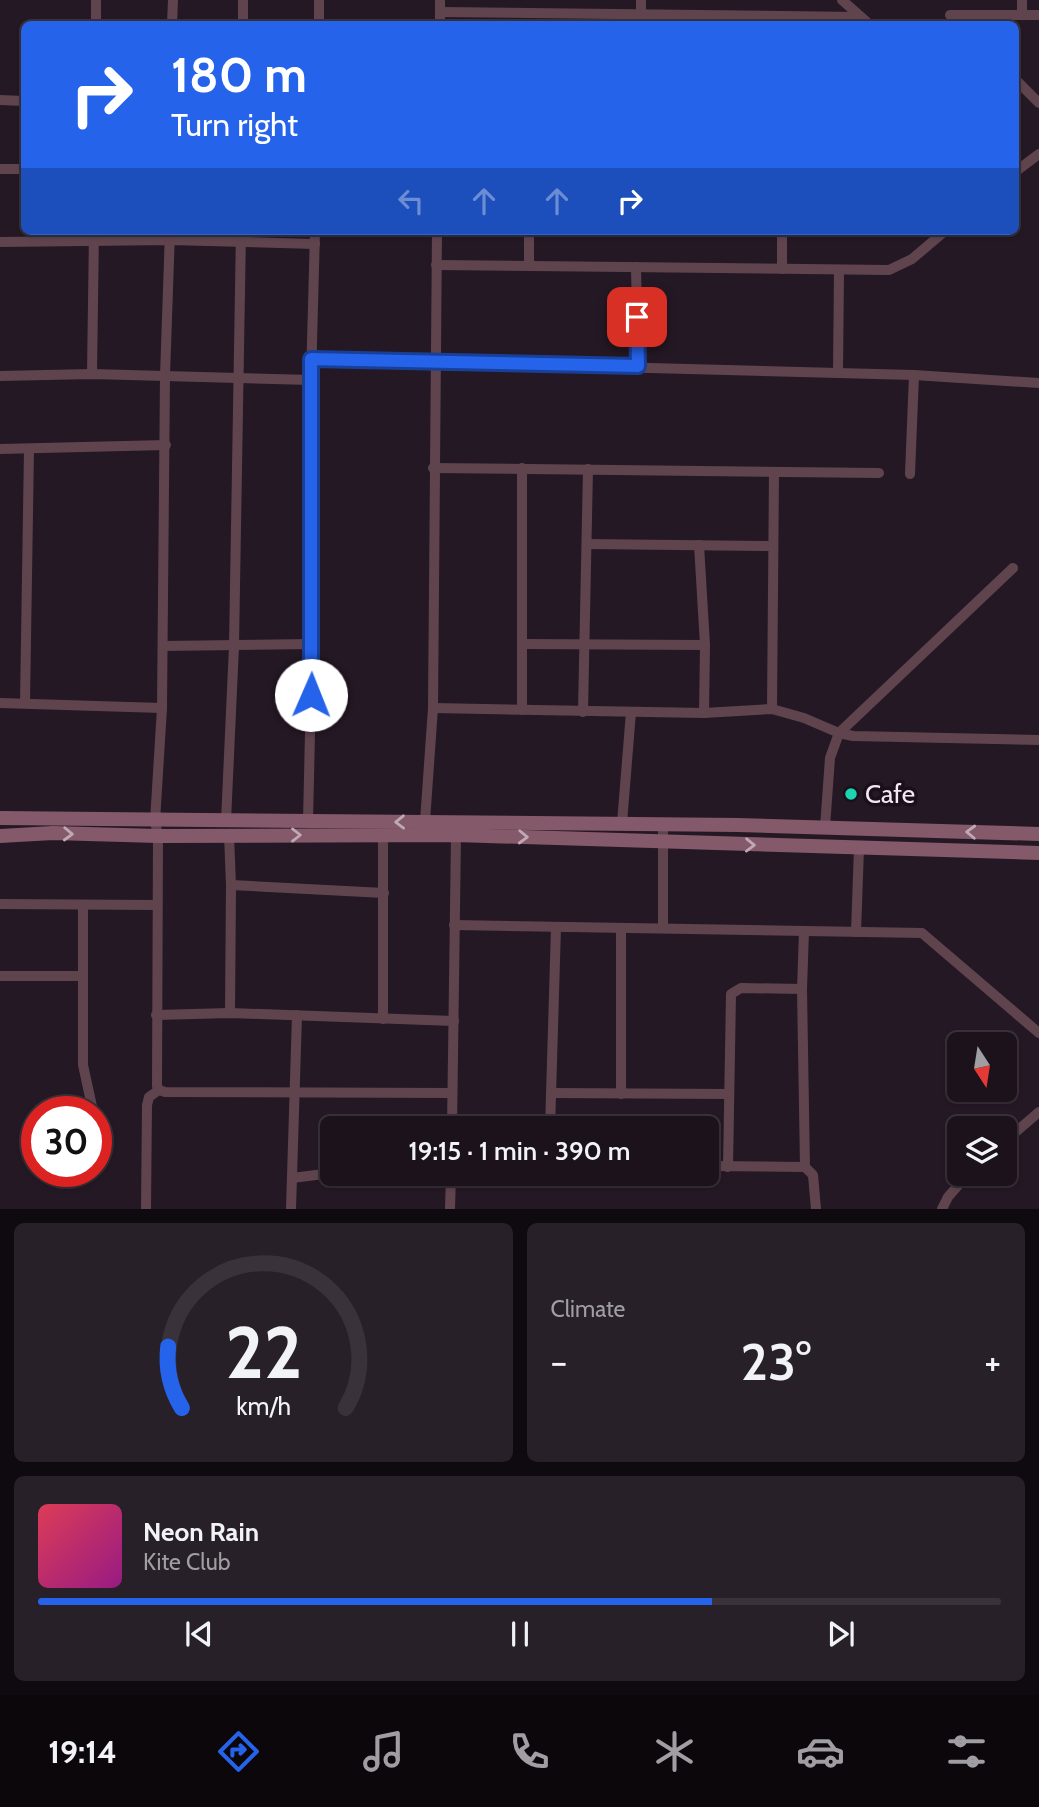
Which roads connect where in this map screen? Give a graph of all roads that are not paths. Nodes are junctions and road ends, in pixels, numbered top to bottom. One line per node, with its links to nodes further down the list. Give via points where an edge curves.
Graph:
1 (96, 0): 15 (street)
2 (173, 0): 16 (street)
3 (243, 0): 17 (street)
4 (319, 0): 18 (street)
5 (440, 0): 9 (street)
6 (641, 0): 10 (street)
7 (842, 0): 21 (street)
8 (1022, 0): 11 (street)
9 (440, 12): 13 (street); 19 (street)
10 (641, 15): 13 (street); 14 (street)
11 (1022, 15): 12 (street); 22 (street, via 950,15)
12 (1039, 15)
13 (532, 19)
14 (714, 20): 20 (street)
15 (96, 21)
16 (173, 21)
17 (243, 21)
18 (319, 21)
19 (440, 21)
20 (784, 21): 21 (street)
21 (865, 21)
22 (957, 21)
23 (1019, 83): 26 (street)
24 (0, 100): 25 (street)
25 (21, 101)
26 (1039, 103)
27 (1039, 154): 28 (street)
28 (1019, 168)
29 (0, 169): 30 (street)
30 (21, 169)
31 (241, 235): 40 (street)
32 (315, 235): 41 (street)
33 (437, 235): 42 (street)
34 (529, 235): 43 (street)
35 (782, 235): 45 (street)
36 (940, 235): 46 (street, via 912,259 889,270)
37 (93, 236): 38 (street); 39 (street); 51 (street)
38 (170, 236): 40 (street); 54 (street)
39 (0, 242)
40 (240, 243): 41 (street); 55 (street)
41 (315, 244): 47 (street)
42 (436, 265): 43 (street); 48 (street)
43 (529, 265): 44 (street)
44 (636, 267): 45 (street); 49 (street)
45 (782, 270): 46 (street)
46 (839, 270): 50 (street)
47 (311, 359): 48 (street); 56 (street)
48 (436, 363): 49 (street); 61 (street)
49 (638, 366): 50 (street)
50 (838, 372): 52 (street)
51 (92, 373): 53 (street); 54 (street)
52 (914, 374): 57 (street); 66 (street)
53 (0, 376)
54 (165, 376): 55 (street); 58 (street)
55 (238, 379): 56 (street); 76 (street)
56 (311, 380): 71 (street)
57 (1039, 383)
58 (166, 445): 60 (street); 75 (street)
59 (0, 449): 60 (street)
60 (29, 449): 78 (street)
61 (433, 468): 62 (street); 80 (street)
62 (522, 468): 63 (street); 72 (street)
63 (588, 469): 64 (street); 67 (street)
64 (774, 471): 65 (street); 69 (street)
65 (879, 473)
66 (910, 474)
67 (587, 544): 68 (street); 73 (street)
68 (699, 545): 69 (street); 74 (street)
69 (773, 546): 81 (street)
70 (1013, 568): 86 (street)
71 (312, 644): 76 (street); 90 (street)
72 (522, 644): 73 (street); 82 (street)
73 (586, 644): 74 (street); 83 (street)
74 (705, 645): 85 (street)
75 (163, 646): 76 (street); 79 (street)
76 (234, 646): 95 (street)
77 (0, 703): 78 (street)
78 (24, 703): 79 (street)
79 (162, 708): 89 (street)
80 (433, 708): 82 (street); 91 (street)
81 (772, 709): 85 (street); 86 (street)
82 (522, 710): 83 (street)
83 (583, 712): 84 (street)
84 (631, 712): 85 (street); 92 (street)
85 (704, 713)
86 (839, 733): 87 (street); 94 (street, via 830,758)
87 (1039, 740)
88 (0, 818): 89 (street)
89 (155, 821): 95 (street); 101 (street)
90 (308, 821): 91 (street, one-way to 90); 95 (street)
91 (425, 821): 92 (street)
92 (622, 823): 93 (street)
93 (663, 824): 94 (street); 102 (street)
94 (825, 827): 96 (street, one-way to 94)
95 (227, 828): 98 (street, one-way to 98); 101 (street); 106 (street)
96 (1007, 833): 97 (street); 104 (street)
97 (1039, 834)
98 (383, 835): 99 (street); 107 (street)
99 (456, 835): 102 (street, one-way to 102); 111 (street)
100 (0, 836): 101 (street, one-way to 101)
101 (158, 836): 110 (street)
102 (663, 843): 103 (street, one-way to 103); 114 (street)
103 (859, 848): 104 (street); 116 (street)
104 (1007, 852): 105 (street)
105 (1039, 853)
106 (231, 886): 107 (street); 120 (street)
107 (384, 893): 123 (street)
108 (0, 904): 109 (street)
109 (83, 905): 110 (street); 118 (street)
110 (157, 905): 121 (street)
111 (454, 925): 112 (street); 124 (street)
112 (556, 926): 113 (street); 129 (street)
113 (621, 928): 114 (street); 130 (street)
114 (663, 928): 115 (street)
115 (804, 931): 116 (street); 119 (street)
116 (856, 932): 125 (street, via 922,933)
117 (0, 976): 118 (street)
118 (81, 976): 132 (street, via 83,1065)
119 (802, 989): 131 (street, via 741,988 731,994); 139 (street)
120 (230, 1013): 121 (street); 122 (street)
121 (156, 1015): 126 (street)
122 (297, 1016): 123 (street); 127 (street)
123 (383, 1019): 124 (street)
124 (454, 1021): 128 (street)
125 (1039, 1033)
126 (159, 1090): 127 (street); 144 (street, via 147,1105)
127 (295, 1091): 128 (street); 141 (street)
128 (452, 1093): 134 (street)
129 (551, 1093): 130 (street); 135 (street)
130 (621, 1094): 131 (street)
131 (729, 1094): 138 (street)
132 (90, 1096)
133 (1039, 1112): 136 (street)
134 (452, 1116)
135 (550, 1116)
136 (1017, 1131)
137 (719, 1167): 138 (street)
138 (728, 1167): 139 (street)
139 (805, 1167): 147 (street, via 813,1175)
140 (320, 1174): 141 (street)
141 (292, 1178): 145 (street)
142 (451, 1186): 146 (street)
143 (958, 1186): 148 (street)
144 (146, 1209)
145 (291, 1209)
146 (450, 1209)
147 (816, 1209)
148 (942, 1209)

